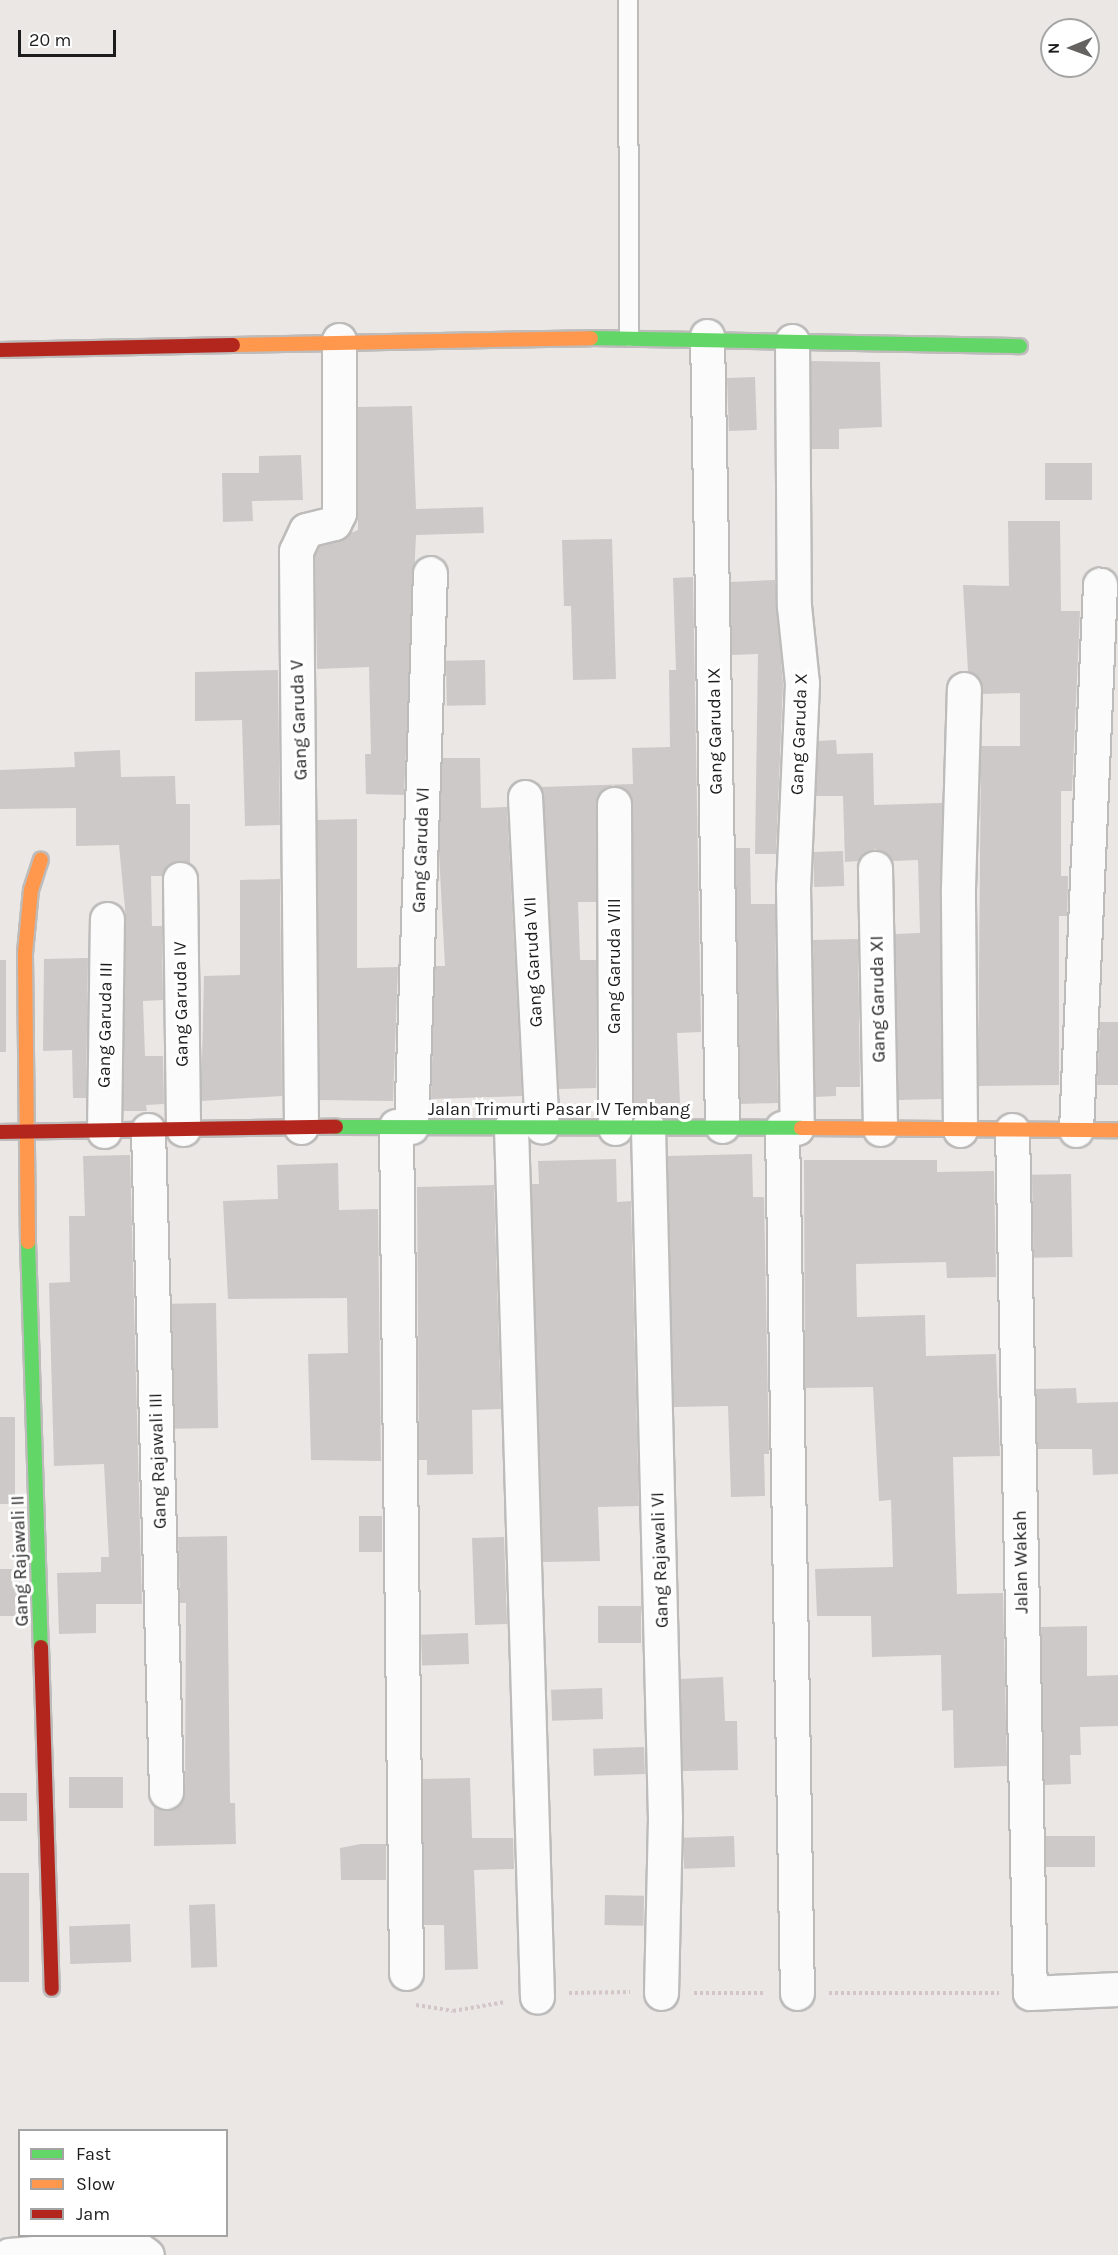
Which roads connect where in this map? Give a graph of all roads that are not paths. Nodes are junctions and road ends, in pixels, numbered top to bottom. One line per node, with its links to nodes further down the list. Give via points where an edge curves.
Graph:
1 (628, 0): 3 (lane)
2 (707, 336): 3 (street); 5 (street); 18 (street, Gang Garuda IX)
3 (629, 337): 4 (street)
4 (339, 340): 7 (street); 19 (street, Gang Garuda V, via 339,513 334,523 306,530 296,551)
5 (792, 341): 6 (street); 23 (street, Gang Garuda X, via 794,606 802,683 793,886)
6 (1020, 346)
7 (0, 350)
8 (430, 573): 17 (street, Gang Garuda VI)
9 (1100, 585): 29 (street)
10 (964, 689): 27 (street, via 958,888)
11 (525, 797): 20 (street, Gang Garuda VII)
12 (614, 804): 21 (street, Gang Garuda VIII)
13 (41, 860): 33 (street, Gang Rajawali II, via 31,891 25,953)
14 (875, 868): 25 (street, Gang Garuda XI)
15 (180, 879): 24 (street, Gang Garuda IV)
16 (107, 919): 31 (street, Gang Garuda III)
17 (404, 1126): 19 (street, Jalan Trimurti Pasar IV Tembang); 20 (street, Jalan Trimurti Pasar IV Tembang); 35 (street, Gang Garuda VI)
18 (722, 1126): 22 (street, Jalan Trimurti Pasar IV Tembang); 23 (street, Jalan Trimurti Pasar IV Tembang)
19 (300, 1127): 24 (street, Jalan Trimurti Pasar IV Tembang)
20 (526, 1127): 21 (street, Jalan Trimurti Pasar IV Tembang); 40 (street, Gang Garuda VII)
21 (615, 1128): 22 (street, Jalan Trimurti Pasar IV Tembang)
22 (648, 1128): 38 (street, Gang Rajawali VI, via 665,1794)
23 (789, 1128): 25 (street, Jalan Trimurti Pasar IV Tembang); 39 (street, Gang Garuda X)
24 (183, 1129): 26 (street, Jalan Trimurti Pasar IV Tembang)
25 (880, 1129): 27 (street, Jalan Trimurti Pasar IV Tembang)
26 (148, 1130): 31 (street, Jalan Trimurti Pasar IV Tembang); 34 (street, Gang Rajawali III)
27 (960, 1130): 28 (street, Jalan Trimurti Pasar IV Tembang)
28 (1012, 1130): 29 (street, Jalan Trimurti Pasar IV Tembang); 37 (street, Jalan Wakah, via 1030,1993)
29 (1076, 1130): 30 (street, Jalan Trimurti Pasar IV Tembang)
30 (1118, 1130)
31 (104, 1131): 33 (street, Jalan Trimurti Pasar IV Tembang)
32 (0, 1132): 33 (street, Jalan Trimurti Pasar IV Tembang)
33 (24, 1132): 36 (street, Gang Rajawali II)
34 (166, 1792)
35 (406, 1973)
36 (52, 1989)
37 (1118, 1989)
38 (661, 1993)
39 (797, 1993)
40 (537, 1997)
41 (9, 2255): 42 (street, via 133,2245)
42 (147, 2255)

